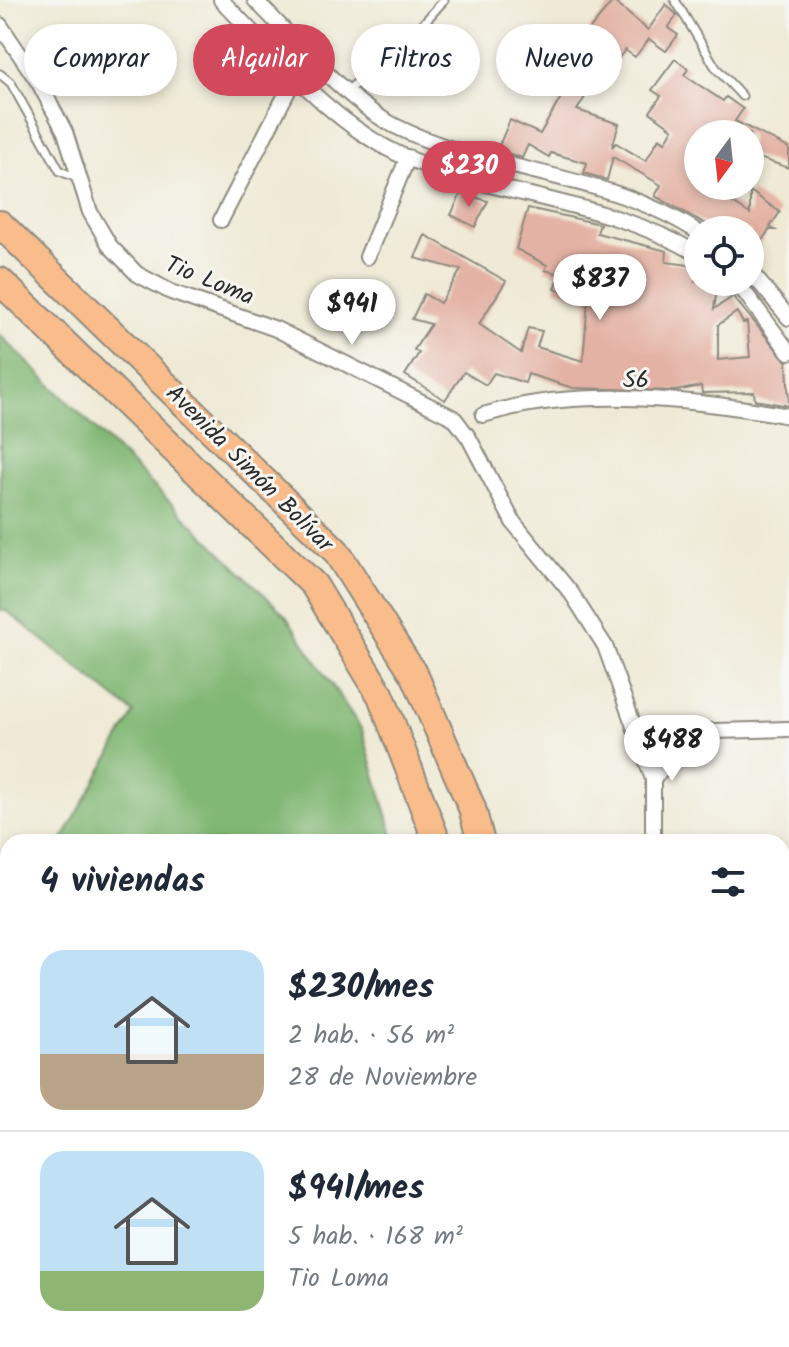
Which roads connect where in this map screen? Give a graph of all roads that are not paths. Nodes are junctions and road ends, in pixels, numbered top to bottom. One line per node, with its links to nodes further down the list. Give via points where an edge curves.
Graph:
1 (221, 0): 5 (street)
2 (255, 0): 6 (street)
3 (444, 0): 10 (lane, via 415,33)
4 (675, 0): 13 (lane, via 716,68)
5 (245, 24)
6 (279, 24)
7 (0, 25): 15 (street, Tio Loma, via 65,132)
8 (0, 74): 15 (lane, via 11,83 60,171)
9 (335, 79): 10 (street)
10 (347, 91): 18 (street, via 391,124 422,139 627,196)
11 (284, 96): 16 (street)
12 (319, 96): 14 (street, via 348,122)
13 (742, 96)
14 (408, 157): 19 (street, via 629,221); 20 (street)
15 (79, 179): 30 (street, Tio Loma, via 110,246 137,274 171,292 276,329 454,418 513,522 572,594 605,646)
16 (221, 220)
17 (0, 224): 33 (highway, Avenida Simón Bolívar, via 336,551 415,676)
18 (684, 224)
19 (684, 247)
20 (367, 257)
21 (0, 281): 32 (highway, Avenida Simón Bolívar, via 314,585 381,696)
22 (764, 288): 24 (street)
23 (747, 296): 25 (street)
24 (789, 318)
25 (789, 352)
26 (483, 415): 27 (street, S6, via 574,400 689,401)
27 (789, 416)
28 (789, 729): 29 (street)
29 (707, 731): 30 (street); 31 (street, via 677,752)
30 (637, 733): 31 (street, Tio Loma)
31 (653, 779): 34 (street, Tio Loma)
32 (434, 834)
33 (479, 834)
34 (653, 834)

